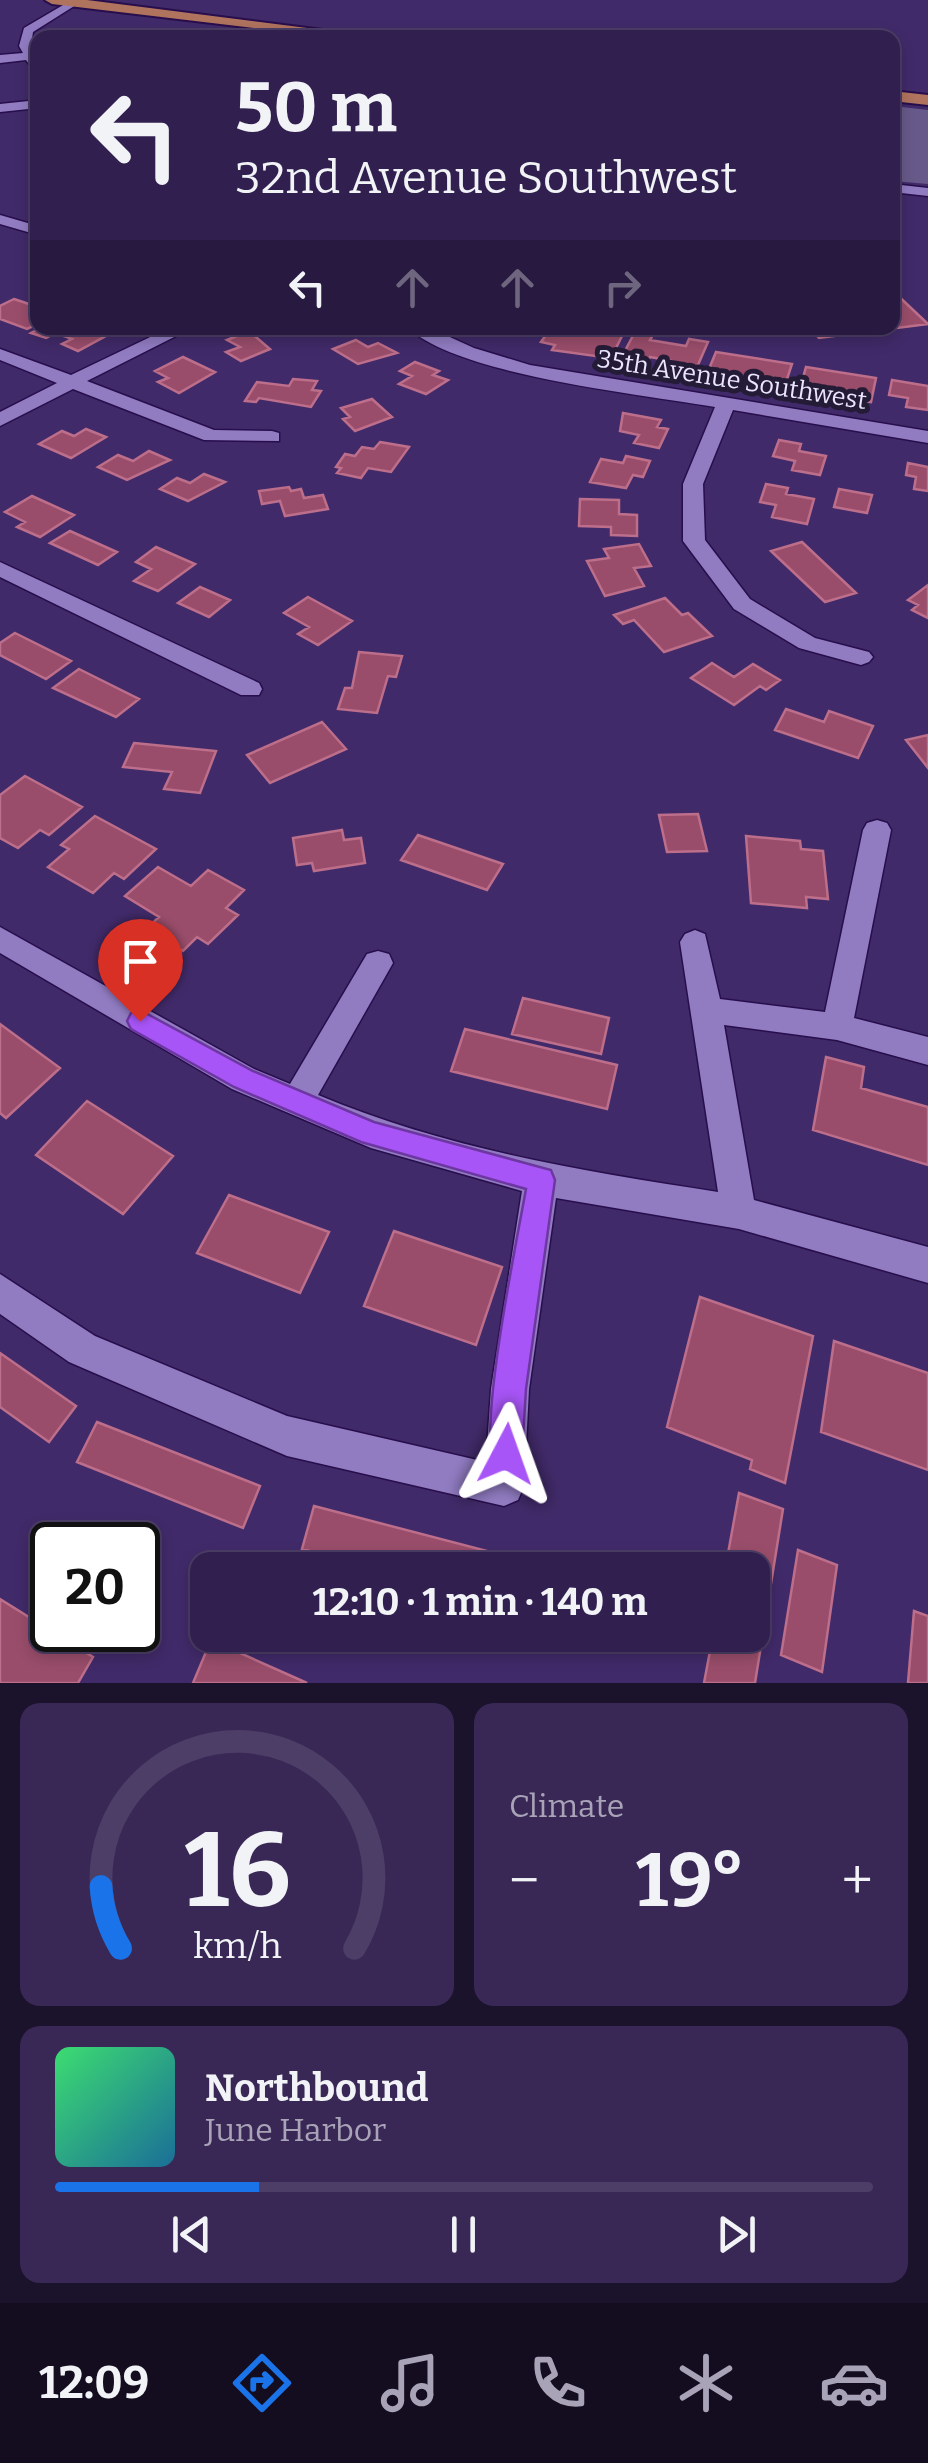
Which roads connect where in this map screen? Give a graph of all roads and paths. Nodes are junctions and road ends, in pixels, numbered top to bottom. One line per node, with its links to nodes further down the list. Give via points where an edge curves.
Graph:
1 (52, 0): 2 (main road)
2 (74, 3): 3 (main road); 4 (street, via 28,30)
3 (309, 30)
4 (30, 52)
5 (30, 56): 6 (street)
6 (0, 59)
7 (900, 97): 8 (main road)
8 (928, 100)
9 (30, 105): 10 (street)
10 (0, 108)
11 (900, 189): 12 (street)
12 (928, 192)
13 (0, 219): 14 (street)
14 (30, 228)
15 (167, 335): 18 (street)
16 (432, 335): 19 (street, 35th Avenue Southwest, via 528,370)
17 (0, 354): 18 (street)
18 (71, 381): 20 (street); 22 (street, via 212,436)
19 (726, 403): 21 (street, 35th Avenue Southwest); 24 (street, via 692,484 694,541 742,604 807,643)
20 (0, 420)
21 (928, 436)
22 (272, 438)
23 (0, 569): 25 (street)
24 (861, 657)
25 (250, 689)
26 (876, 830): 31 (street)
27 (0, 939): 33 (street, via 243,1079)
28 (695, 942): 30 (street)
29 (378, 963): 33 (street)
30 (706, 1010): 31 (street); 35 (street)
31 (838, 1028): 32 (street)
32 (928, 1051)
33 (297, 1100): 34 (street, via 371,1133)
34 (541, 1180): 35 (street); 37 (street, via 510,1389 504,1486 288,1436 82,1349)
35 (739, 1212): 36 (street)
36 (928, 1265)
37 (0, 1292)

